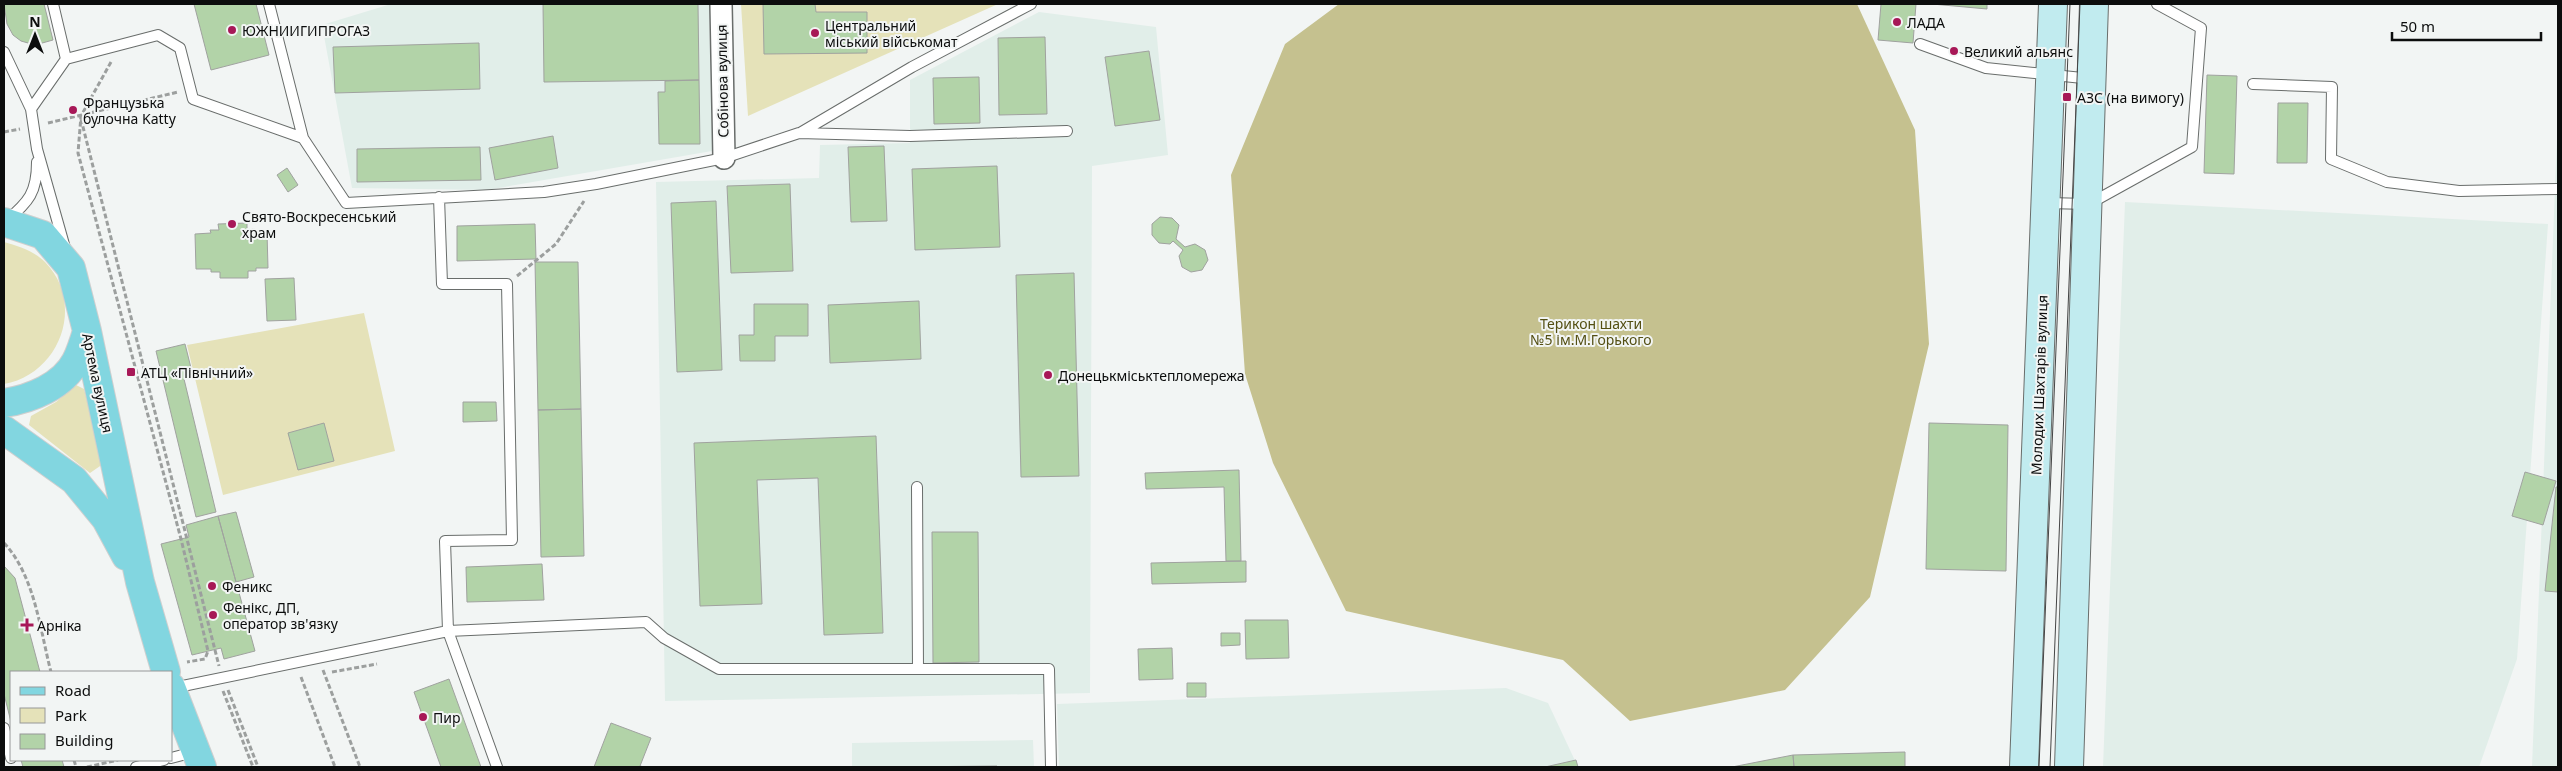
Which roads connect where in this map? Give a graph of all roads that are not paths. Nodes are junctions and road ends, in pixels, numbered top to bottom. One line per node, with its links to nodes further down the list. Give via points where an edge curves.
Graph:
1 (53, 4): 10 (lane)
2 (269, 4): 17 (lane)
3 (721, 4): 19 (street, Собінова вулиця)
4 (1031, 4): 16 (lane, via 912,67)
5 (2053, 4): 11 (main road, Молодих Шахтарів вулиця)
6 (2094, 4): 12 (main road)
7 (2157, 4): 23 (lane, via 2201,28 2192,147)
8 (1920, 44): 11 (lane, via 1986,68)
9 (4, 52): 14 (lane)
10 (66, 59): 14 (lane); 17 (lane, via 158,35 180,48 190,98)
11 (2050, 76): 12 (lane); 22 (main road, Молодих Шахтарів вулиця)
12 (2092, 79): 23 (main road)
13 (2253, 84): 20 (lane, via 2332,88 2331,159 2387,182 2459,191)
14 (31, 109): 18 (lane)
15 (1067, 131): 16 (lane, via 910,136)
16 (799, 133): 19 (lane)
17 (303, 138): 21 (lane, via 346,203)
18 (37, 148): 24 (lane, via 37,182 26,204); 25 (lane)
19 (724, 158): 21 (lane, via 544,192)
20 (2558, 189)
21 (440, 197): 31 (lane, via 442,284 507,284 512,540 446,541)
22 (2046, 203): 23 (lane); 43 (main road, Молодих Шахтарів вулиця)
23 (2090, 204): 44 (main road)
24 (4, 222): 25 (main road, Артема вулиця, via 44,235)
25 (71, 268): 26 (main road, Артема вулиця)
26 (87, 331): 27 (main road, via 76,361 66,375 52,386); 30 (main road, Артема вулиця)
27 (4, 403)
28 (4, 430): 30 (main road, Артема вулиця, via 74,480 106,519)
29 (917, 488): 32 (lane)
30 (140, 582): 33 (main road, Артема вулиця)
31 (448, 631): 32 (lane, via 646,622 664,638 719,669); 34 (lane); 41 (lane)
32 (918, 669): 42 (lane, via 1049,669)
33 (166, 671)
34 (172, 687)
35 (172, 691): 38 (main road)
36 (4, 728): 37 (lane)
37 (10, 751)
38 (189, 759)
39 (160, 761): 40 (lane)
40 (136, 767)
41 (497, 767)
42 (1050, 767)
43 (2024, 767)
44 (2069, 767)

